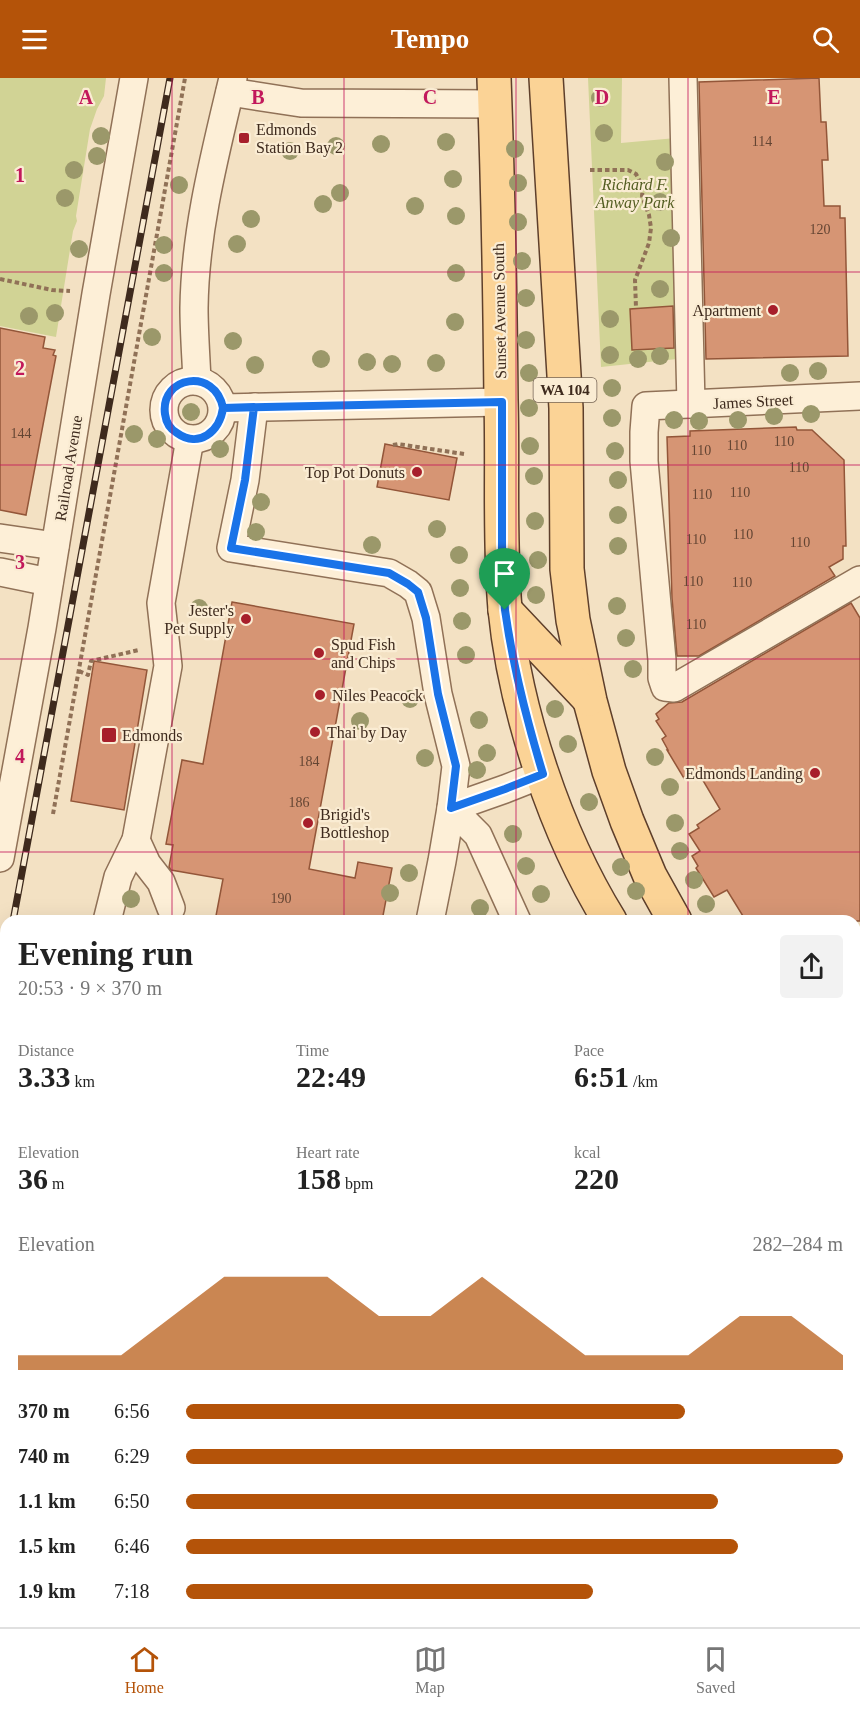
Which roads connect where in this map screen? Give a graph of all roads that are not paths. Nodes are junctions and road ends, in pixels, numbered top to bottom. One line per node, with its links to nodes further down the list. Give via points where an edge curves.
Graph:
1 (134, 78): 14 (street, Railroad Avenue)
2 (546, 78): 19 (main road, WA 104, via 566,408 567,569)
3 (684, 78): 9 (street)
4 (231, 85): 5 (street, via 302,103); 6 (street, via 205,200 197,258)
5 (494, 91): 8 (main road, Sunset Avenue South)
6 (197, 381): 11 (street, via 218,393); 12 (street, via 188,381 172,390 165,407 165,416 174,432)
7 (860, 396): 9 (street, James Street)
8 (502, 402): 10 (street); 18 (main road, Sunset Avenue South)
9 (691, 404): 16 (street, James Street, via 646,406 644,461 665,687 674,688)
10 (254, 407): 11 (street); 21 (street, via 231,548 389,573 418,592 456,766)
11 (223, 408): 12 (street, via 222,418 210,434)
12 (190, 439): 22 (street, via 161,603 168,666)
13 (0, 538): 14 (street)
14 (55, 546): 17 (street, Railroad Avenue)
15 (0, 572): 17 (street)
16 (860, 580)
17 (49, 582): 23 (street, Railroad Avenue)
18 (505, 610): 19 (main road); 20 (main road, Sunset Avenue South, via 517,682)
19 (590, 700): 31 (main road, WA 104, via 627,821)
20 (543, 774): 21 (street); 30 (main road, Sunset Avenue South, via 572,849)
21 (451, 808): 28 (street); 29 (street, via 478,835)
22 (136, 840): 24 (street); 25 (street)
23 (0, 858)
24 (161, 882): 25 (street, via 146,879 131,883); 26 (street)
25 (113, 895): 27 (street)
26 (171, 908)
27 (108, 915)
28 (431, 915)
29 (514, 915)
30 (607, 915)
31 (672, 915)

